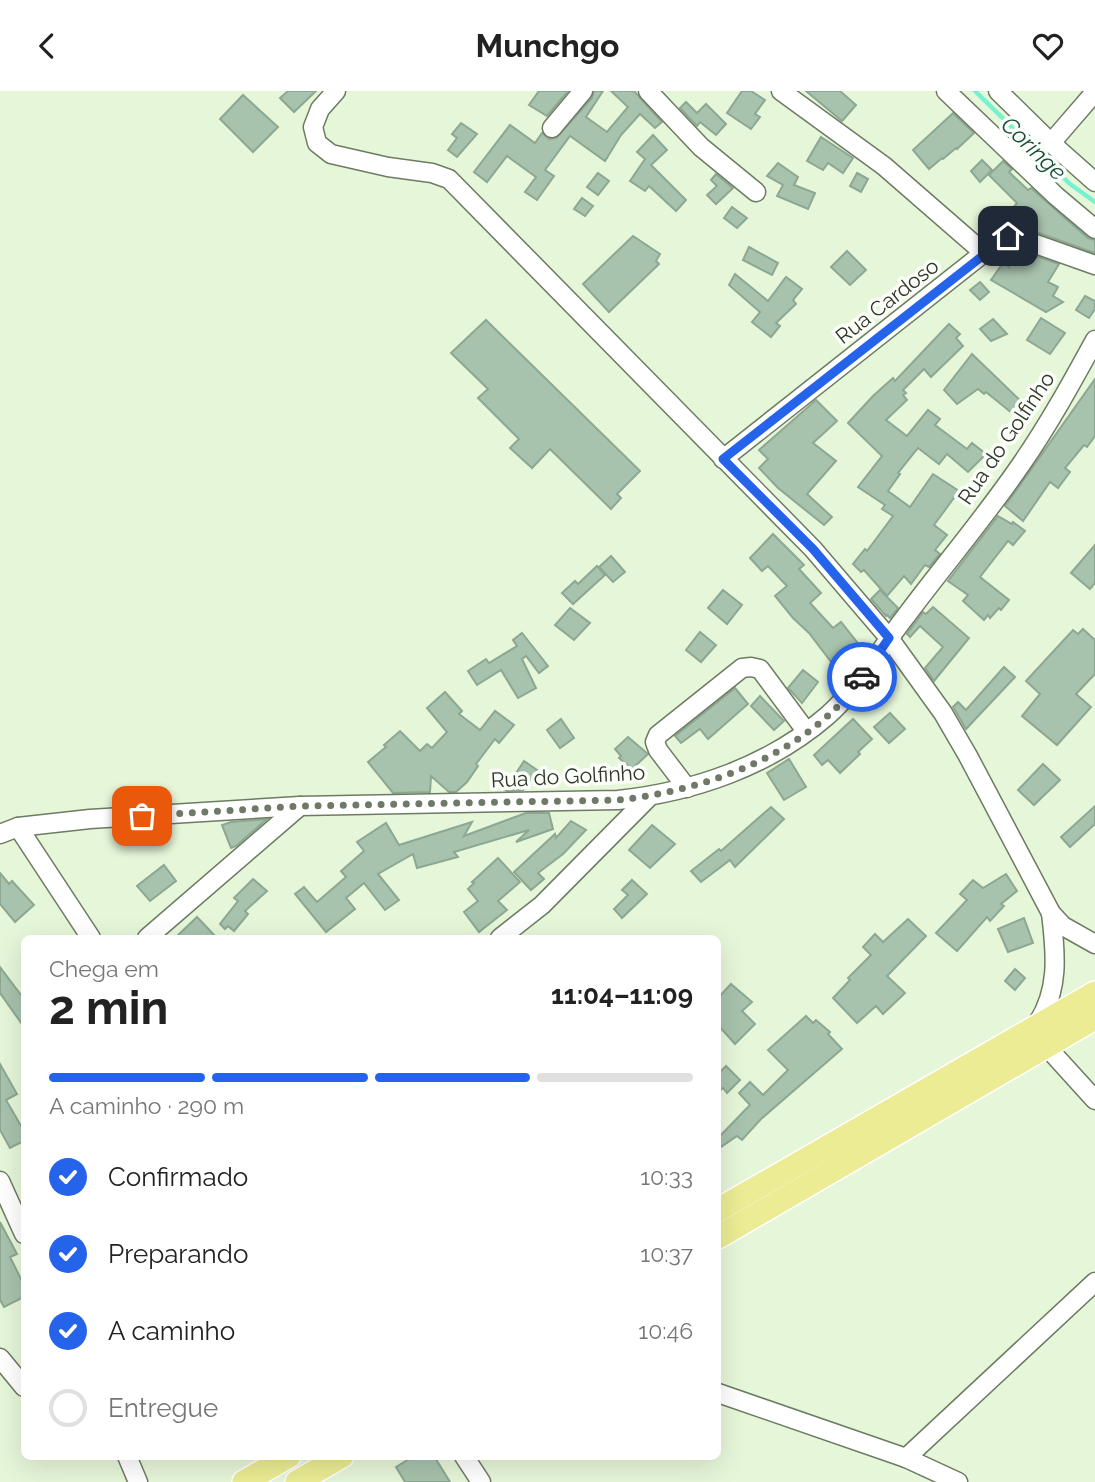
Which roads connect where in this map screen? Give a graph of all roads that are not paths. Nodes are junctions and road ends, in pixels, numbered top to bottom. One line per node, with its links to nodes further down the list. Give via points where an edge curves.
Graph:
1 (336, 91): 16 (street, via 320,109 313,127 317,143 331,154 449,179)
2 (583, 91): 8 (street)
3 (648, 91): 11 (street, via 701,148)
4 (781, 91): 13 (street, via 884,166)
5 (946, 91): 12 (street)
6 (998, 91): 9 (street)
7 (1095, 92): 9 (street)
8 (552, 128)
9 (1051, 143): 10 (street)
10 (1095, 182)
11 (756, 192)
12 (1095, 229)
13 (985, 253): 14 (street, Rua Cardoso, via 1008,236); 16 (street, Rua Cardoso)
14 (1095, 265)
15 (1095, 340): 17 (street, Rua do Golfinho, via 1021,465)
16 (723, 459): 17 (street, via 813,549)
17 (889, 638): 18 (street, Rua do Golfinho, via 856,685); 24 (street, via 943,713)
18 (806, 731): 19 (street, Rua do Golfinho, via 755,763); 19 (street, via 761,669 742,668 658,735 658,750)
19 (687, 788): 20 (street, Rua do Golfinho)
20 (649, 797): 21 (street, Rua do Golfinho); 27 (street, via 542,905)
21 (300, 806): 22 (street, Rua do Golfinho); 26 (street)
22 (18, 827): 23 (street, Rua do Golfinho); 25 (street)
23 (0, 834)
24 (1051, 913): 28 (street, via 1063,926); 31 (street, via 1056,972)
25 (89, 935)
26 (150, 935)
27 (504, 935)
28 (1095, 944)
29 (1095, 993): 31 (main road)
30 (1095, 1017): 31 (main road)
31 (1040, 1038): 32 (street); 34 (main road); 36 (main road)
32 (1095, 1100)
33 (0, 1181): 35 (street)
34 (721, 1208)
35 (21, 1227)
36 (721, 1235)
37 (1095, 1282): 41 (street)
38 (0, 1358): 39 (street)
39 (21, 1383)
40 (721, 1394): 41 (street)
41 (906, 1458): 50 (street)
42 (129, 1460): 46 (street)
43 (282, 1460): 47 (main road)
44 (335, 1460): 48 (main road)
45 (467, 1460): 49 (street)
46 (138, 1482)
47 (244, 1482)
48 (297, 1482)
49 (481, 1482)
50 (958, 1482)

